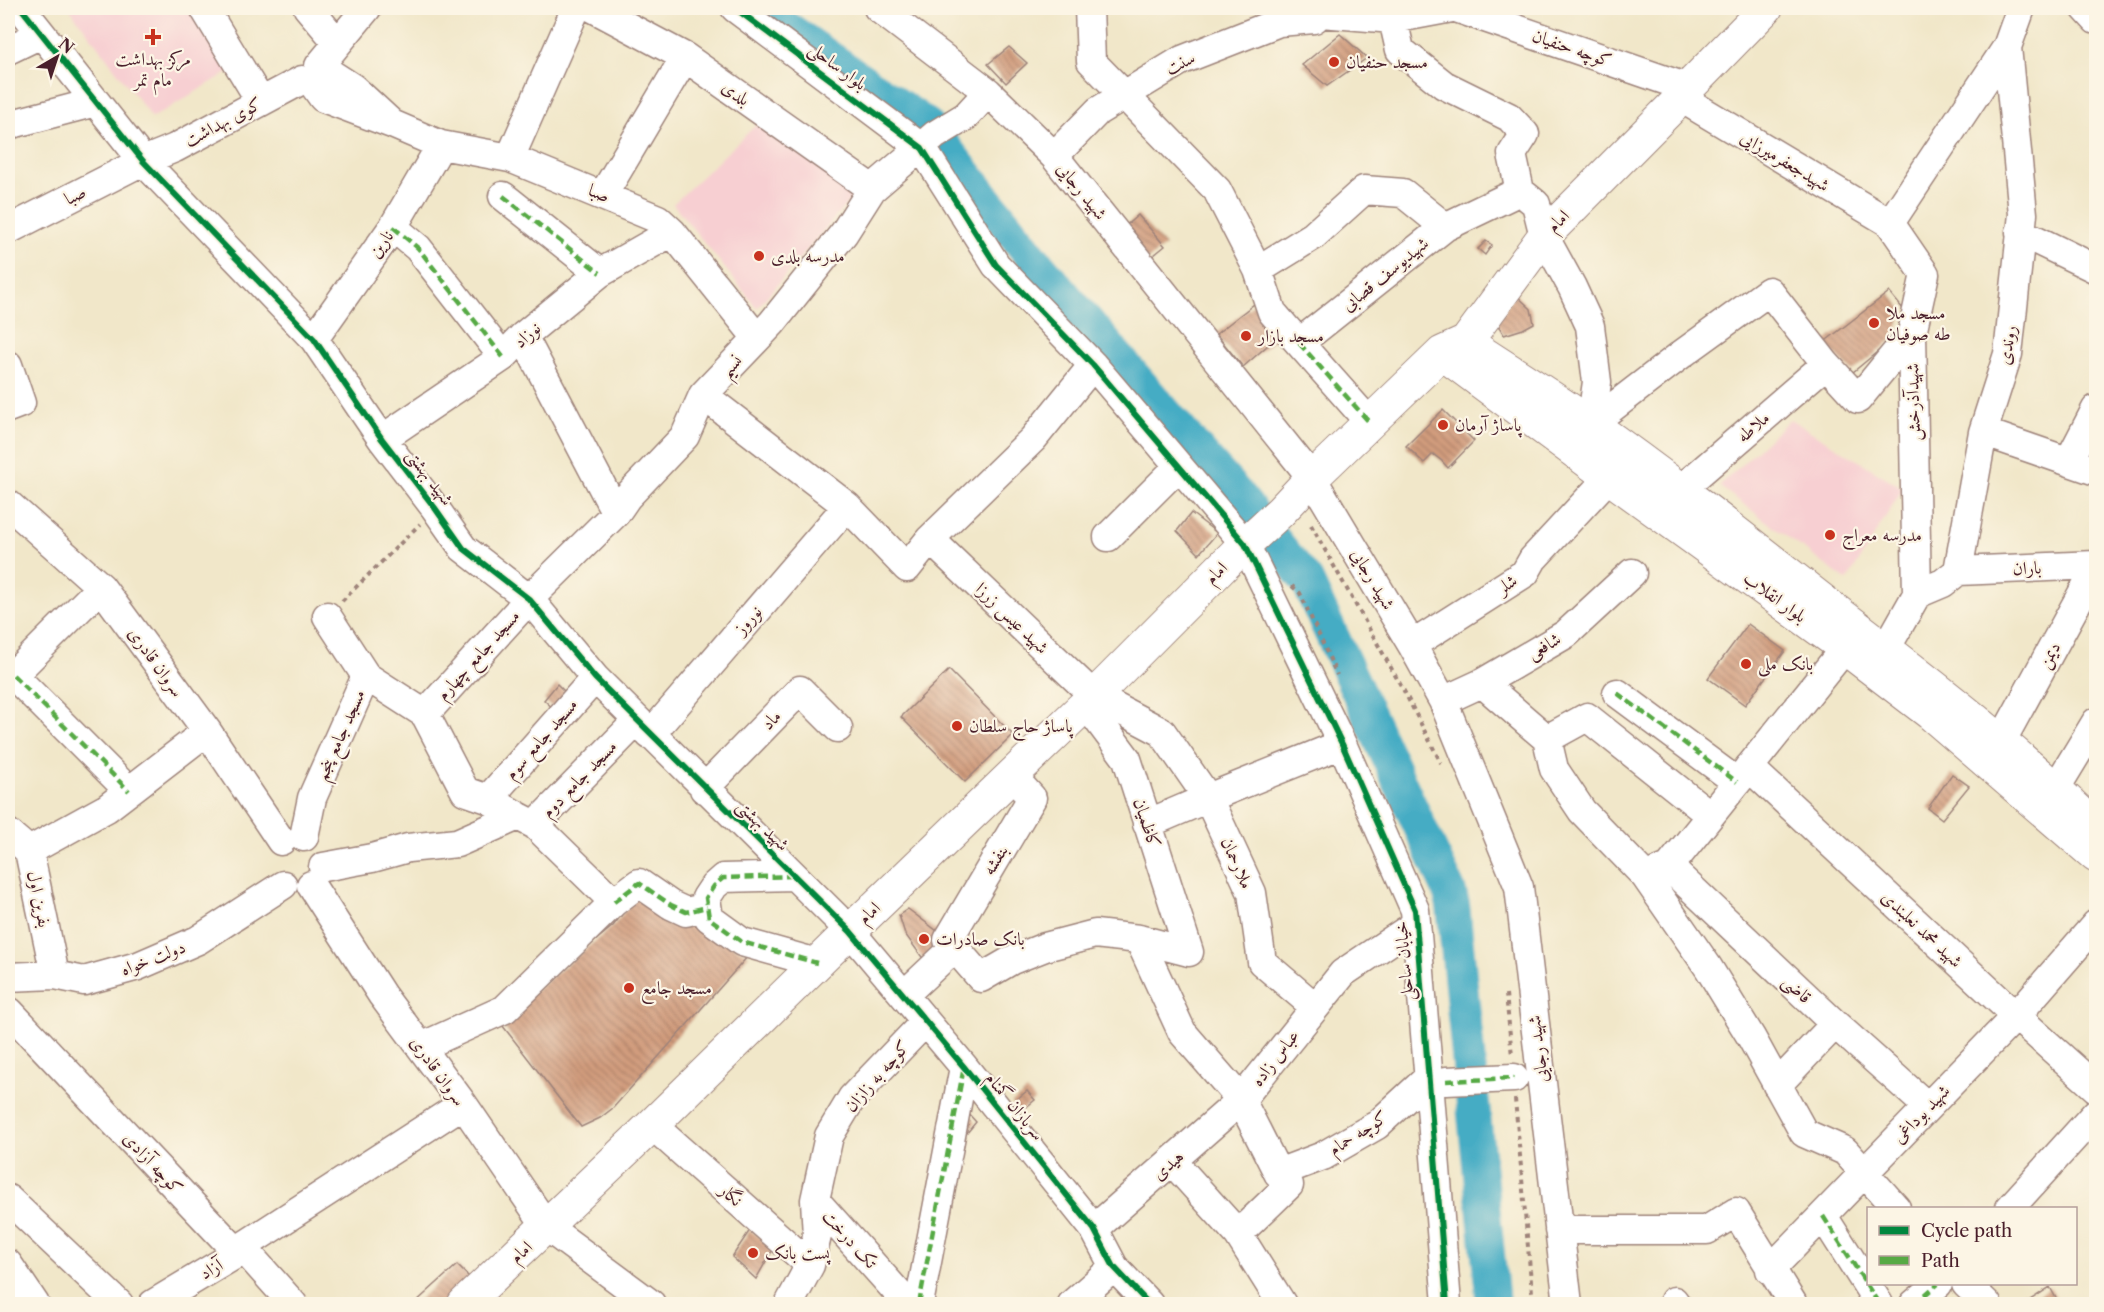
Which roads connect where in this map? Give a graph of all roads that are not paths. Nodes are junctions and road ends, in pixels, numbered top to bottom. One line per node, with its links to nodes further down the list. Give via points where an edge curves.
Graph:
1 (21, 8): 17 (street, شهید بهشتی)
2 (204, 8): 27 (street)
3 (309, 8): 18 (street)
4 (367, 8): 18 (street, کوی بهداشت)
5 (576, 8): 32 (street)
6 (593, 8): 21 (street, بلدی)
7 (735, 8): 29 (street, بلوار ساحلی)
8 (878, 8): 23 (street, شهید رجایی)
9 (1089, 8): 25 (street, via 1091,61)
10 (1454, 8): 15 (street, کوچه حنفیان); 24 (street, کوچه حنفیان)
11 (1766, 8): 24 (main road, امام)
12 (2021, 8): 19 (street, روندی)
13 (2085, 8): 16 (street)
14 (1319, 9): 15 (street, کوچه حنفیان); 25 (street, سنت, via 1314,19 1279,22 1182,60)
15 (1393, 19): 35 (street, via 1400,50 1444,85 1509,117 1525,134 1512,154)
16 (2097, 20)
17 (41, 34): 20 (street); 26 (street, شهید بهشتی)
18 (337, 42): 22 (street, کوی بهداشت)
19 (2007, 47): 38 (street); 43 (street, روندی, via 2023,214)
20 (8, 50)
21 (685, 57): 34 (street, بلدی); 36 (street)
22 (311, 76): 27 (street, کوی بهداشت); 30 (street, صبا, via 353,88 392,124)
23 (988, 92): 29 (street, نسیم, via 966,116); 31 (street, شهید رجایی)
24 (1684, 93): 38 (street, شهیدجعفرمیرزایی); 44 (main road, امام)
25 (1124, 94): 31 (street, سنت, via 1098,111); 46 (street, via 1217,190)
26 (96, 102): 28 (street); 33 (street, شهید بهشتی)
27 (261, 102): 33 (street, کوی بهداشت)
28 (8, 125)
29 (929, 141): 34 (street, نسیم); 57 (street, خیابان ساحلی, via 996,265)
30 (441, 145): 32 (street, صبا); 39 (street, نارین)
31 (1054, 156): 70 (street, شهید رجایی)
32 (510, 158): 36 (street, صبا)
33 (143, 161): 41 (street, صبا); 51 (street, شهید بهشتی)
34 (872, 189): 50 (street, نسیم, via 844,233)
35 (1520, 191): 40 (street, شهیدیوسف قصابی); 44 (street, via 1536,204)
36 (603, 195): 42 (street, صبا, via 658,219)
37 (503, 196): 47 (street)
38 (1890, 223): 48 (street, شهیدآذرخش, via 1925,274)
39 (393, 227): 51 (street, نارین); 54 (street, via 418,248)
40 (1445, 227): 46 (street, via 1403,193 1364,190 1313,236); 52 (street, شهیدیوسف قصابی)
41 (8, 230)
42 (672, 232): 47 (street, نوزاد); 50 (street, صبا)
43 (2020, 232): 45 (street); 63 (street, روندی, via 2008,354)
44 (1544, 236): 53 (main road, امام); 62 (street, via 1590,326 1597,382)
45 (2097, 269)
46 (1258, 270): 52 (street, via 1272,312)
47 (600, 273): 49 (street, نوزاد)
48 (1912, 333): 55 (street, via 1858,399); 81 (street, شهیدآذرخش)
49 (523, 336): 54 (street, نوزاد); 73 (street)
50 (757, 338): 58 (street, نسیم)
51 (314, 339): 64 (street, شهید بهشتی)
52 (1299, 343): 61 (street)
53 (1454, 348): 61 (main road, امام); 62 (main road, بلوار انقلاب); 68 (main road, بلوار انقلاب)
54 (502, 357): 64 (street, نوزاد)
55 (1826, 364): 62 (street, via 1768,291); 69 (street, ملاطه)
56 (8, 365): 59 (street, via 21,403)
57 (1093, 365): 66 (street, خیابان ساحلی); 75 (street, via 1033,439)
58 (703, 395): 72 (street); 73 (street, نسیم, via 685,436)
59 (8, 408)
60 (2097, 409): 65 (street)
61 (1370, 423): 70 (main road, امام)
62 (1591, 424): 69 (main road, بلوار انقلاب)
63 (1983, 432): 65 (street); 78 (street, روندی)
64 (382, 440): 82 (street, شهید بهشتی, via 462,548)
65 (2069, 461): 67 (street)
66 (1178, 467): 74 (street); 76 (street, خیابان ساحلی)
67 (2097, 471)
68 (1609, 477): 84 (street, شلر, via 1533,559 1525,573); 85 (main road, بلوار انقلاب)
69 (1680, 490): 86 (main road, بلوار انقلاب)
70 (1296, 496): 76 (main road, امام); 84 (street, شهید رجایی)
71 (8, 504): 80 (street, سروان قادری)
72 (847, 506): 75 (street, via 907,568); 96 (street, نوروز)
73 (616, 513): 82 (street, نسیم)
74 (1108, 537)
75 (930, 539): 92 (street, شهید عیس زرزا)
76 (1245, 544): 92 (main road, امام); 101 (street, خیابان ساحلی)
77 (2097, 567): 78 (street, باران); 100 (street, دیمن)
78 (1958, 571): 81 (street, via 1943,583)
79 (1632, 573): 90 (street, شافعی, via 1566,633)
80 (102, 587): 88 (street); 98 (street, سروان قادری)
81 (1917, 594): 86 (street)
82 (529, 599): 89 (street, شهید بهشتی); 94 (street, مسجد جامع چهارم)
83 (327, 616): 87 (street, مسجد جامع پنجم)
84 (1412, 645): 93 (street, شهید رجایی)
85 (1845, 648): 102 (street); 115 (main road, بلوار انقلاب, via 1930,714)
86 (1886, 649): 100 (main road, بلوار انقلاب)
87 (366, 676): 94 (street, مسجد جامع چهارم); 113 (street, مسجد جامع پنجم)
88 (10, 677): 106 (street)
89 (595, 678): 96 (street, شهید بهشتی); 108 (street, مسجد جامع سوم)
90 (1482, 683): 93 (street, شافعی); 99 (street)
91 (1617, 693): 102 (street, شهید محمد نعلبندی)
92 (1090, 700): 103 (main road, امام); 107 (street, ملارحمان, via 1162,732); 111 (street, کاظمیان, via 1127,759)
93 (1443, 701): 157 (street, شهید رجایی, via 1519,887)
94 (425, 714): 108 (street, via 465,791)
95 (2097, 722): 104 (street)
96 (644, 728): 105 (street, شهید بهشتی); 110 (street, مسجد جامع دوم)
97 (838, 728): 105 (street, ماد, via 800,690)
98 (207, 731): 106 (street); 113 (street, سروان قادری)
99 (1547, 739): 109 (street, via 1587,717); 116 (street, via 1554,769 1582,810)
100 (2001, 742): 104 (main road, بلوار انقلاب)
101 (1342, 744): 107 (street); 122 (street, خیابان ساحلی, via 1415,910)
102 (1743, 775): 109 (street); 133 (street, شهید محمد نعلبندی)
103 (1012, 776): 124 (main road, امام); 126 (street, بنفشه, via 1032,798 948,940)
104 (2056, 788): 112 (main road, بلوار انقلاب)
105 (704, 789): 118 (street, شهید بهشتی)
106 (129, 791): 114 (street, via 107,808)
107 (1208, 798): 111 (street); 131 (street, ملارحمان, via 1252,893 1262,962)
108 (488, 799): 110 (street)
109 (1710, 815): 116 (street)
110 (527, 820): 117 (street, via 458,843 408,848); 120 (street)
111 (1148, 824): 125 (street, کاظمیان, via 1189,952)
112 (2097, 828)
113 (292, 839): 117 (street, via 317,846 323,860); 119 (street, via 271,855 272,872)
114 (18, 842): 128 (street, بفرین اول)
115 (2097, 856)
116 (1657, 872): 135 (street, قاضی); 140 (street)
117 (317, 876): 119 (street, via 297,889); 136 (street, سروان قادری, via 382,995)
118 (794, 876): 121 (street, via 723,878 706,898); 124 (street, شهید بهشتی)
119 (282, 885): 128 (street, دولت خواه, via 198,940 138,966 84,981)
120 (614, 902): 121 (street, via 639,883 686,912); 136 (street, via 505,1010)
121 (707, 907): 127 (street, via 709,918 742,942)
122 (1416, 924): 131 (street, عباس زاده, via 1343,973); 139 (street, خیابان ساحلی)
123 (2097, 924): 133 (street, شهید بوداغی)
124 (850, 931): 127 (main road, امام); 130 (street, سربازان گمنام)
125 (1139, 939): 126 (street, via 1095,933 1045,946 981,978); 142 (street, via 1182,1032)
126 (954, 948): 130 (street)
127 (817, 963): 146 (main road, امام)
128 (55, 975): 129 (street, دولت خواه)
129 (8, 977): 132 (street)
130 (904, 995): 134 (street, سربازان گمنام)
131 (1315, 1007): 142 (street, عباس زاده)
132 (9, 1014): 159 (street, کوچه آزادی)
133 (2016, 1016): 141 (street, شهید محمد نعلبندی); 144 (street, شهید بوداغی)
134 (925, 1022): 137 (street, سربازان گمنام); 151 (street, کوچه به زازان, via 852,1098 830,1136)
135 (1835, 1024): 140 (street); 144 (street, قاضی)
136 (421, 1047): 143 (street, سروان قادری)
137 (964, 1067): 156 (street, سربازان گمنام); 174 (street)
138 (1514, 1078): 139 (street)
139 (1437, 1079): 148 (street, کوچه حمام, via 1377,1125 1323,1156); 178 (street, خیابان ساحلی)
140 (1777, 1085): 149 (street, via 1804,1133 1845,1151)
141 (2097, 1088)
142 (1241, 1101): 147 (street, هیدی); 148 (street, عباس زاده)
143 (463, 1104): 155 (street, سروان قادری); 159 (street, آزاد)
144 (1928, 1107): 149 (street, شهید بوداغی)
145 (2097, 1113): 153 (street)
146 (652, 1125): 155 (main road, امام); 161 (street, نگار)
147 (1172, 1161): 156 (street, هیدی); 158 (street)
148 (1278, 1173): 158 (street, عباس زاده, via 1289,1185)
149 (1863, 1174): 152 (street); 154 (street, شهید بوداغی)
150 (8, 1199): 167 (street)
151 (815, 1200): 161 (street, کوچه به زازان, via 817,1236); 173 (street, تک درخت)
152 (1894, 1207)
153 (2012, 1207)
154 (1822, 1216): 163 (street, شهید بوداغی); 181 (street)
155 (547, 1227): 170 (main road, امام); 171 (street, سروان قادری)
156 (1094, 1229): 162 (street, سربازان گمنام)
157 (1559, 1230): 163 (street, via 1707,1230 1736,1212); 179 (street, شهید رجایی)
158 (1238, 1234): 177 (street)
159 (240, 1250): 168 (street, آزاد); 169 (street, کوچه آزادی)
160 (8, 1264): 166 (street)
161 (810, 1265): 172 (street, کوچه به زازان)
162 (1114, 1267): 175 (street); 176 (street, سربازان گمنام)
163 (1770, 1270): 180 (street)
164 (1937, 1285): 182 (street)
165 (1967, 1285): 183 (street)
166 (35, 1305)
167 (119, 1305)
168 (153, 1305)
169 (293, 1305)
170 (464, 1305)
171 (651, 1305)
172 (789, 1305)
173 (909, 1305)
174 (919, 1305)
175 (1072, 1305)
176 (1149, 1305)
177 (1282, 1305)
178 (1447, 1305)
179 (1568, 1305)
180 (1793, 1305)
181 (1879, 1305)
182 (1914, 1305)
183 (1987, 1305)

